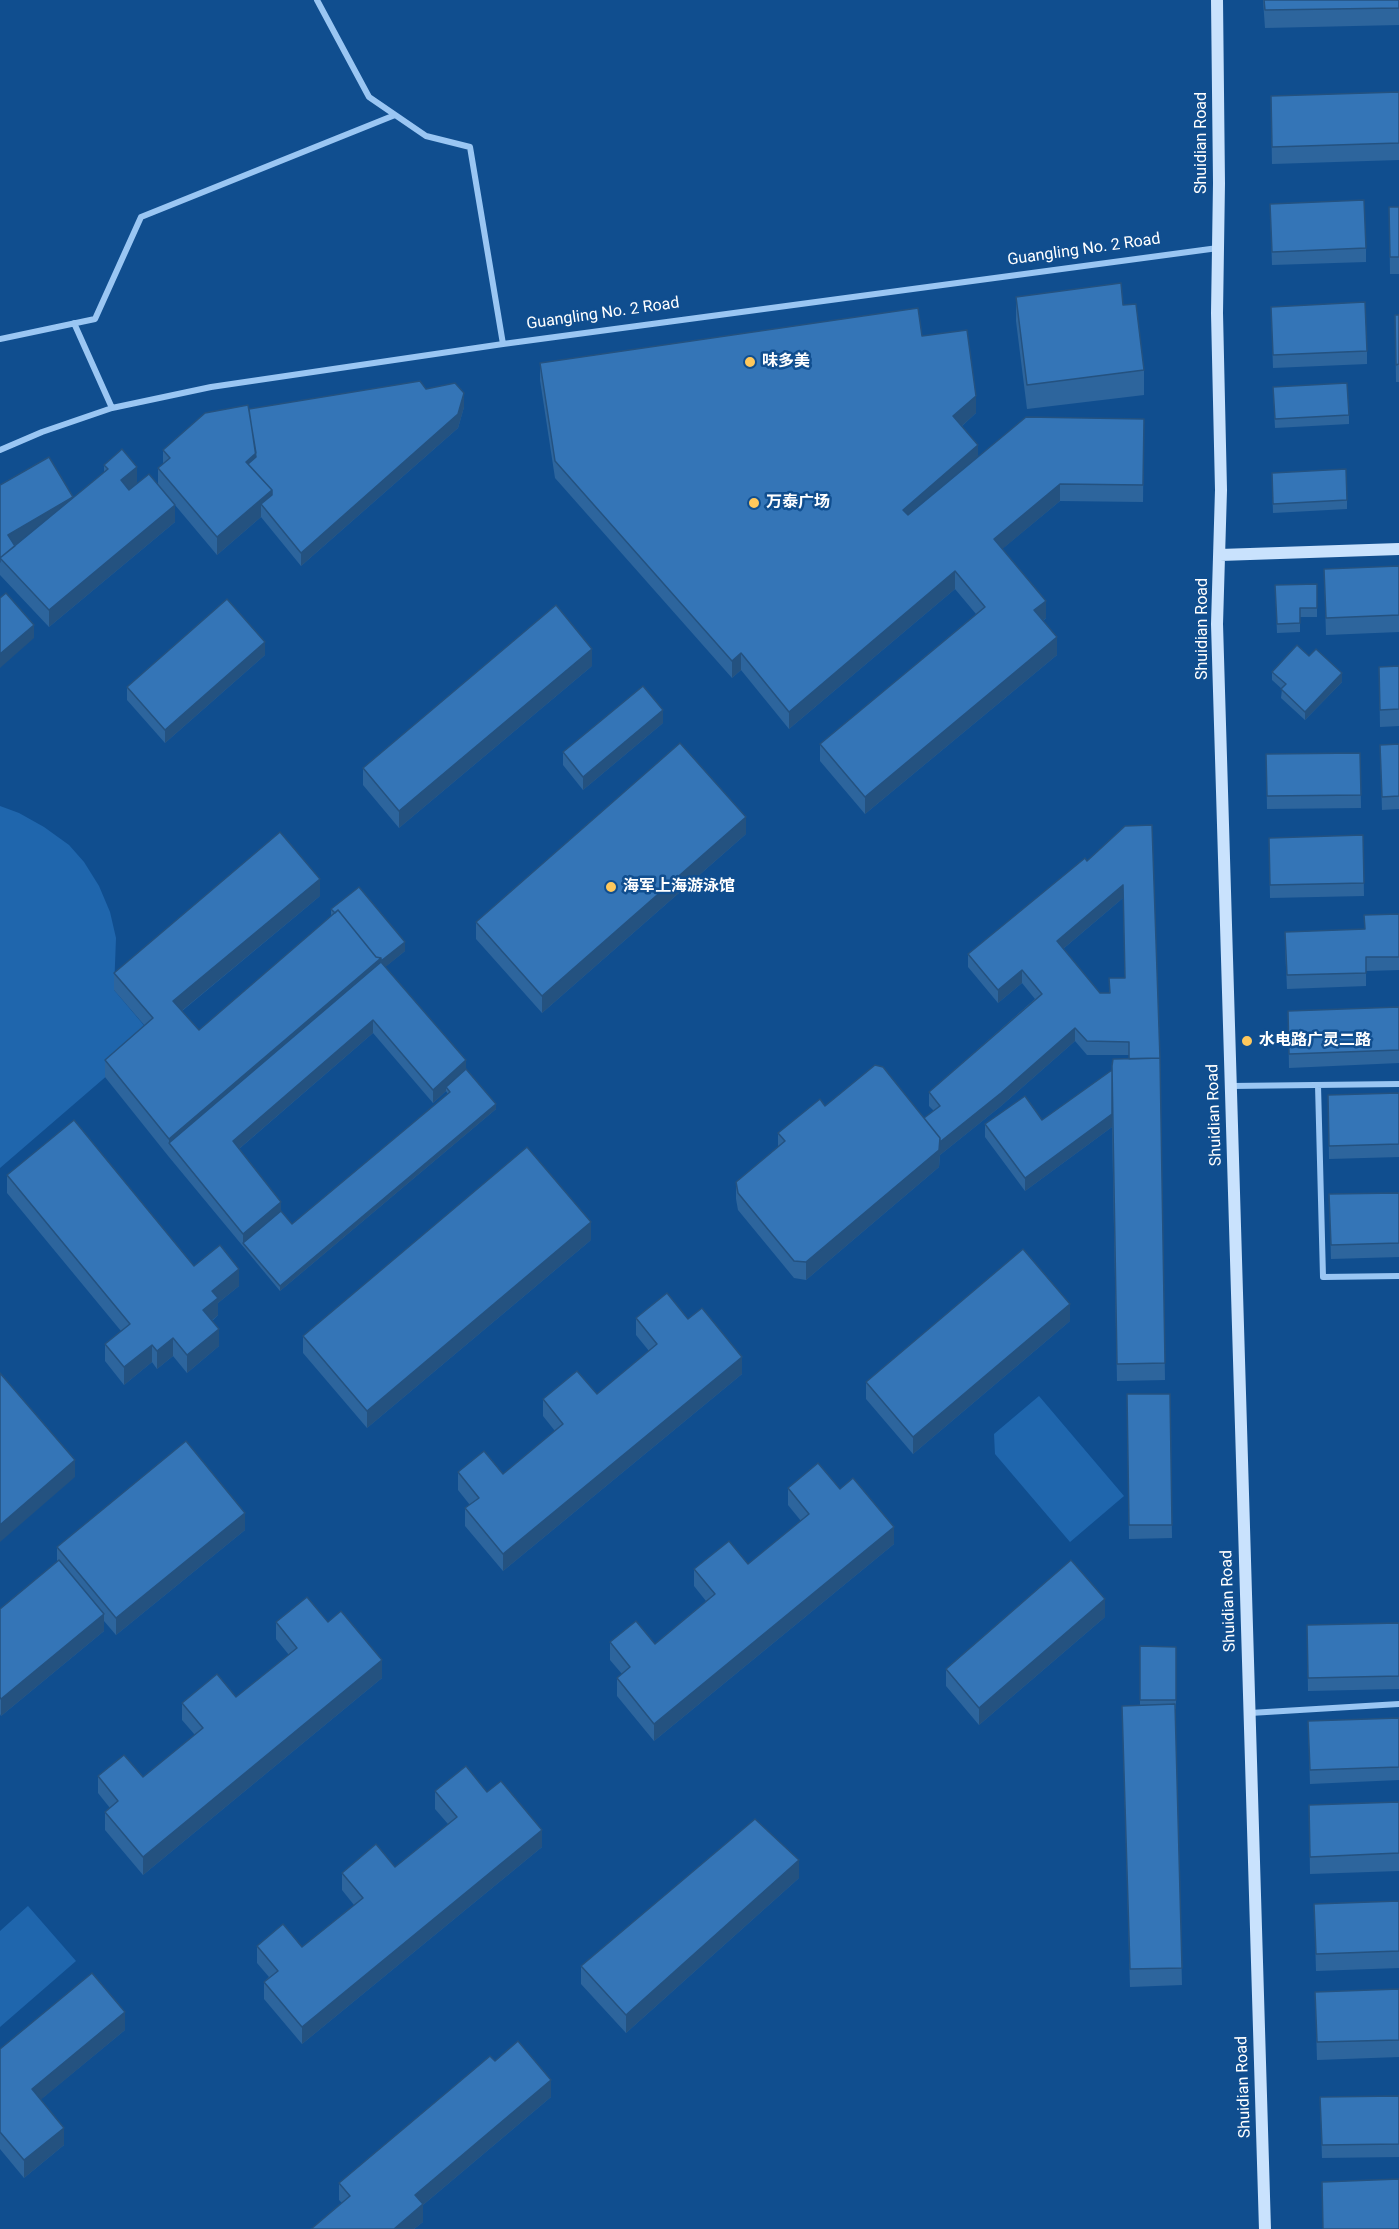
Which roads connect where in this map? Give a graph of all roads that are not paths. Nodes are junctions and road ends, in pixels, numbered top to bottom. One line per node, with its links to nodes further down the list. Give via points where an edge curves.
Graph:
1 (316, 0): 3 (street, via 369,97)
2 (1217, 0): 4 (main road, Shuidian Road)
3 (395, 115): 5 (street, via 141,217 95,319); 7 (street, via 426,136 470,147)
4 (1218, 248): 7 (street, Guangling No. 2 Road); 11 (main road, Shuidian Road)
5 (74, 323): 6 (street); 8 (street)
6 (0, 339)
7 (503, 344): 8 (street, Guangling No. 2 Road, via 211,387)
8 (112, 408): 9 (street, Guangling No. 2 Road)
9 (0, 450)
10 (1399, 549): 11 (main road)
11 (1220, 555): 14 (main road, Shuidian Road, via 1217,624)
12 (1399, 1084): 13 (street)
13 (1318, 1085): 14 (street); 15 (street, via 1323,1277)
14 (1231, 1086): 17 (main road, Shuidian Road)
15 (1399, 1276)
16 (1399, 1704): 17 (street)
17 (1249, 1713): 18 (main road, Shuidian Road)
18 (1265, 2229)

